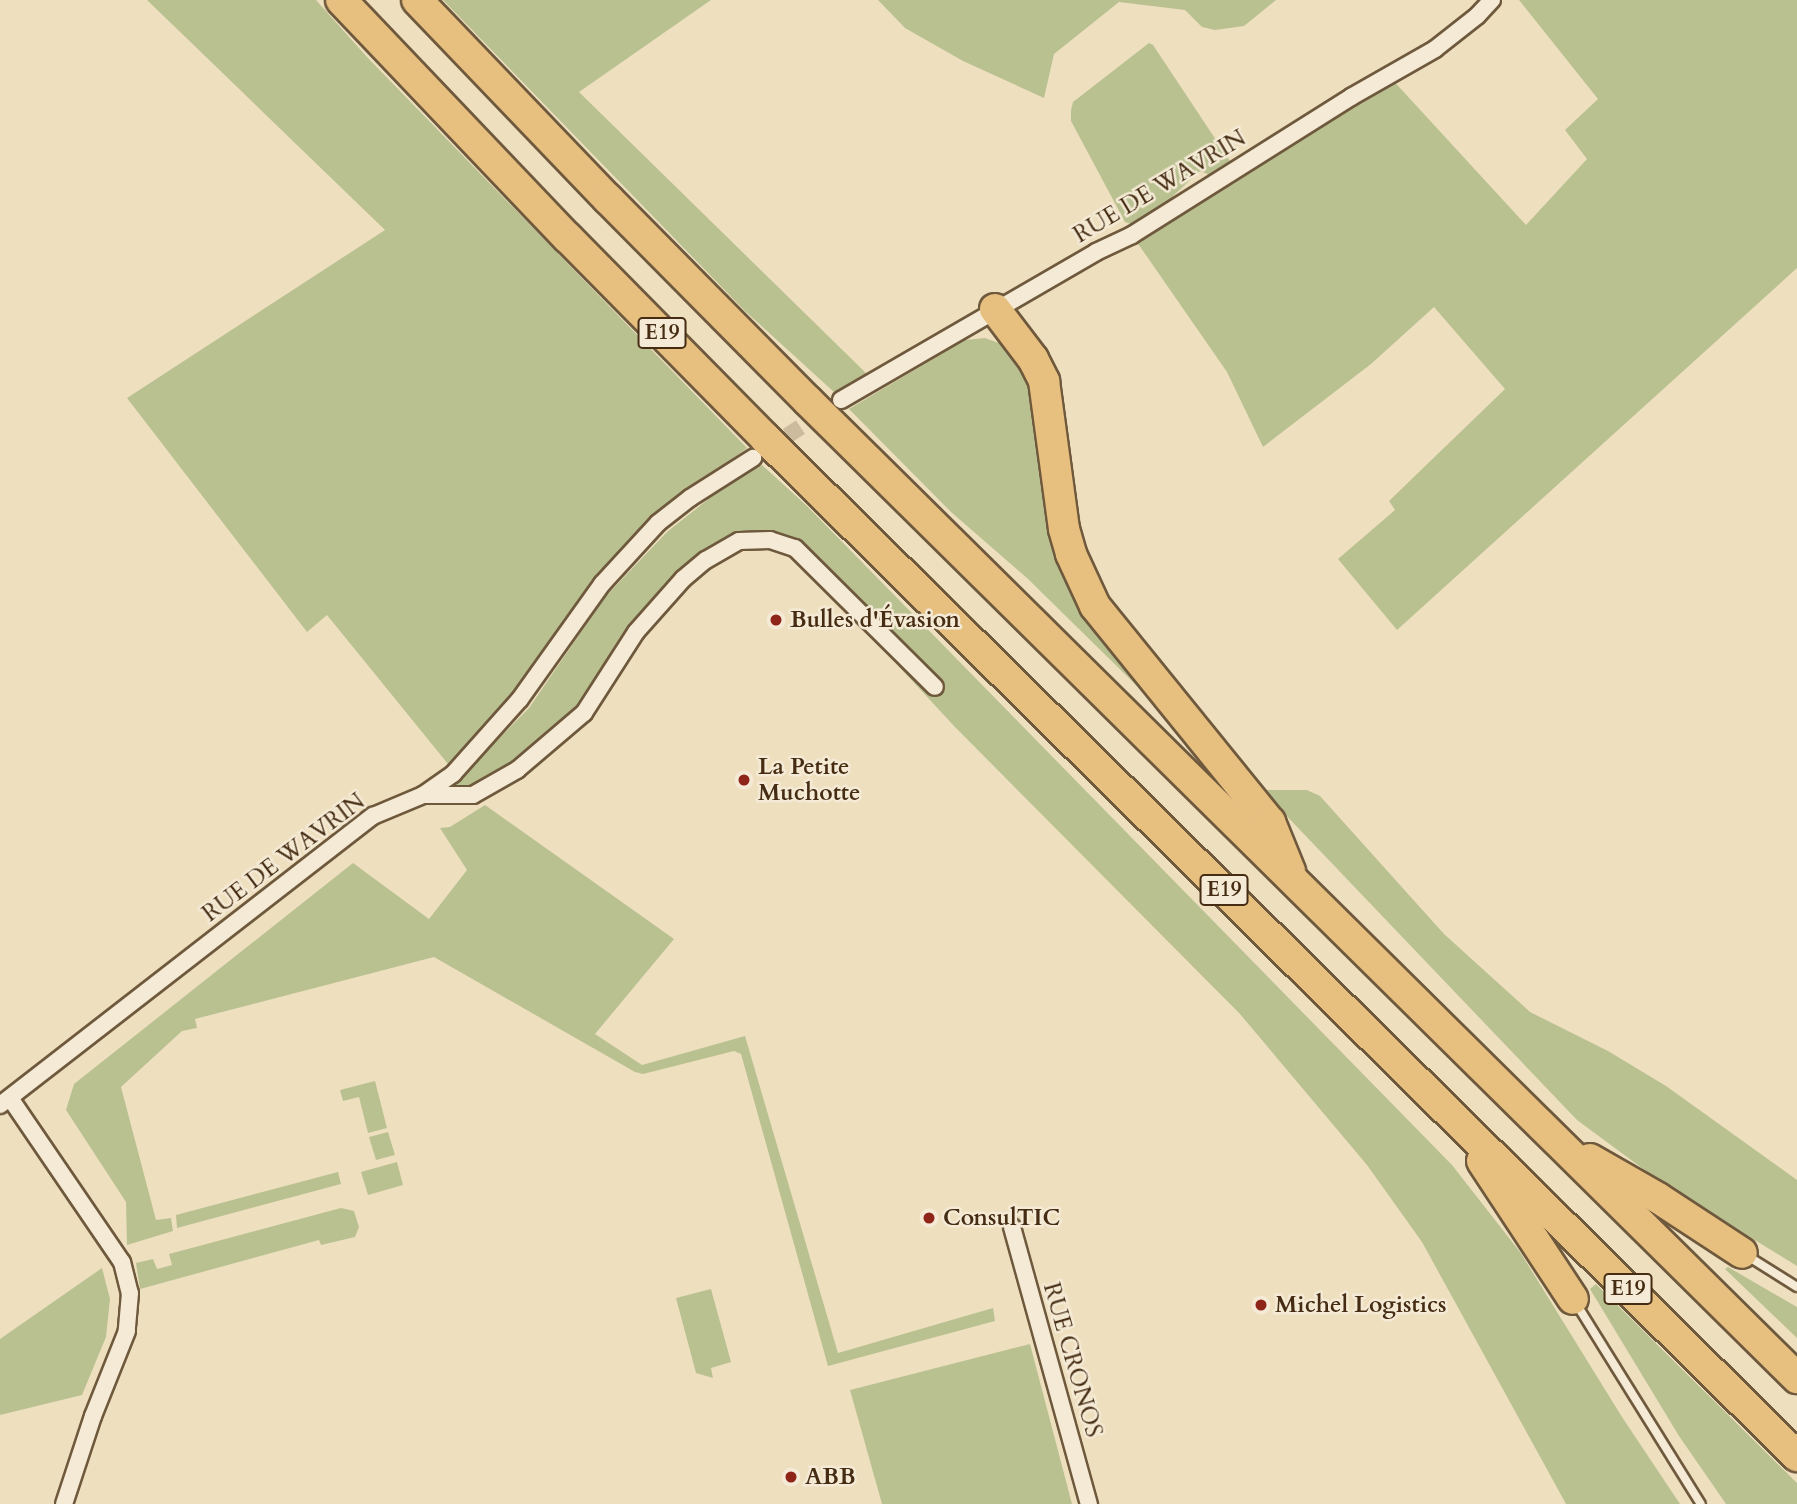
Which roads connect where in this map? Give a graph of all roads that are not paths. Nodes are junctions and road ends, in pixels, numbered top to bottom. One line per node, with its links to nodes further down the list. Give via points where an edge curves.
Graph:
1 (341, 0): 11 (highway, E19, via 746,419)
2 (417, 0): 9 (highway, E19, via 722,314)
3 (1492, 0): 4 (street, RUE DE WAVRIN, via 1435,50 1351,97 1132,235)
4 (995, 309): 5 (street, RUE DE WAVRIN); 9 (highway, via 1044,381 1064,529 1096,606 1270,822)
5 (841, 400)
6 (753, 458): 8 (street, RUE DE WAVRIN, via 658,523 602,584 520,699 453,774)
7 (935, 687): 8 (street, via 795,548 770,540 739,541 683,579 636,632 584,713 517,770 473,795)
8 (423, 795): 10 (street, RUE DE WAVRIN, via 373,816)
9 (1296, 884): 12 (highway, E19)
10 (5, 1101): 19 (street, via 122,1262 130,1293 127,1331)
11 (1458, 1121): 16 (highway); 18 (highway, E19)
12 (1553, 1138): 14 (highway); 17 (highway, E19)
13 (1012, 1227): 20 (street, RUE CRONOS)
14 (1742, 1253): 15 (lane)
15 (1797, 1287)
16 (1573, 1299): 21 (lane)
17 (1797, 1378)
18 (1797, 1456)
19 (64, 1504)
20 (1089, 1504)
21 (1701, 1504)

